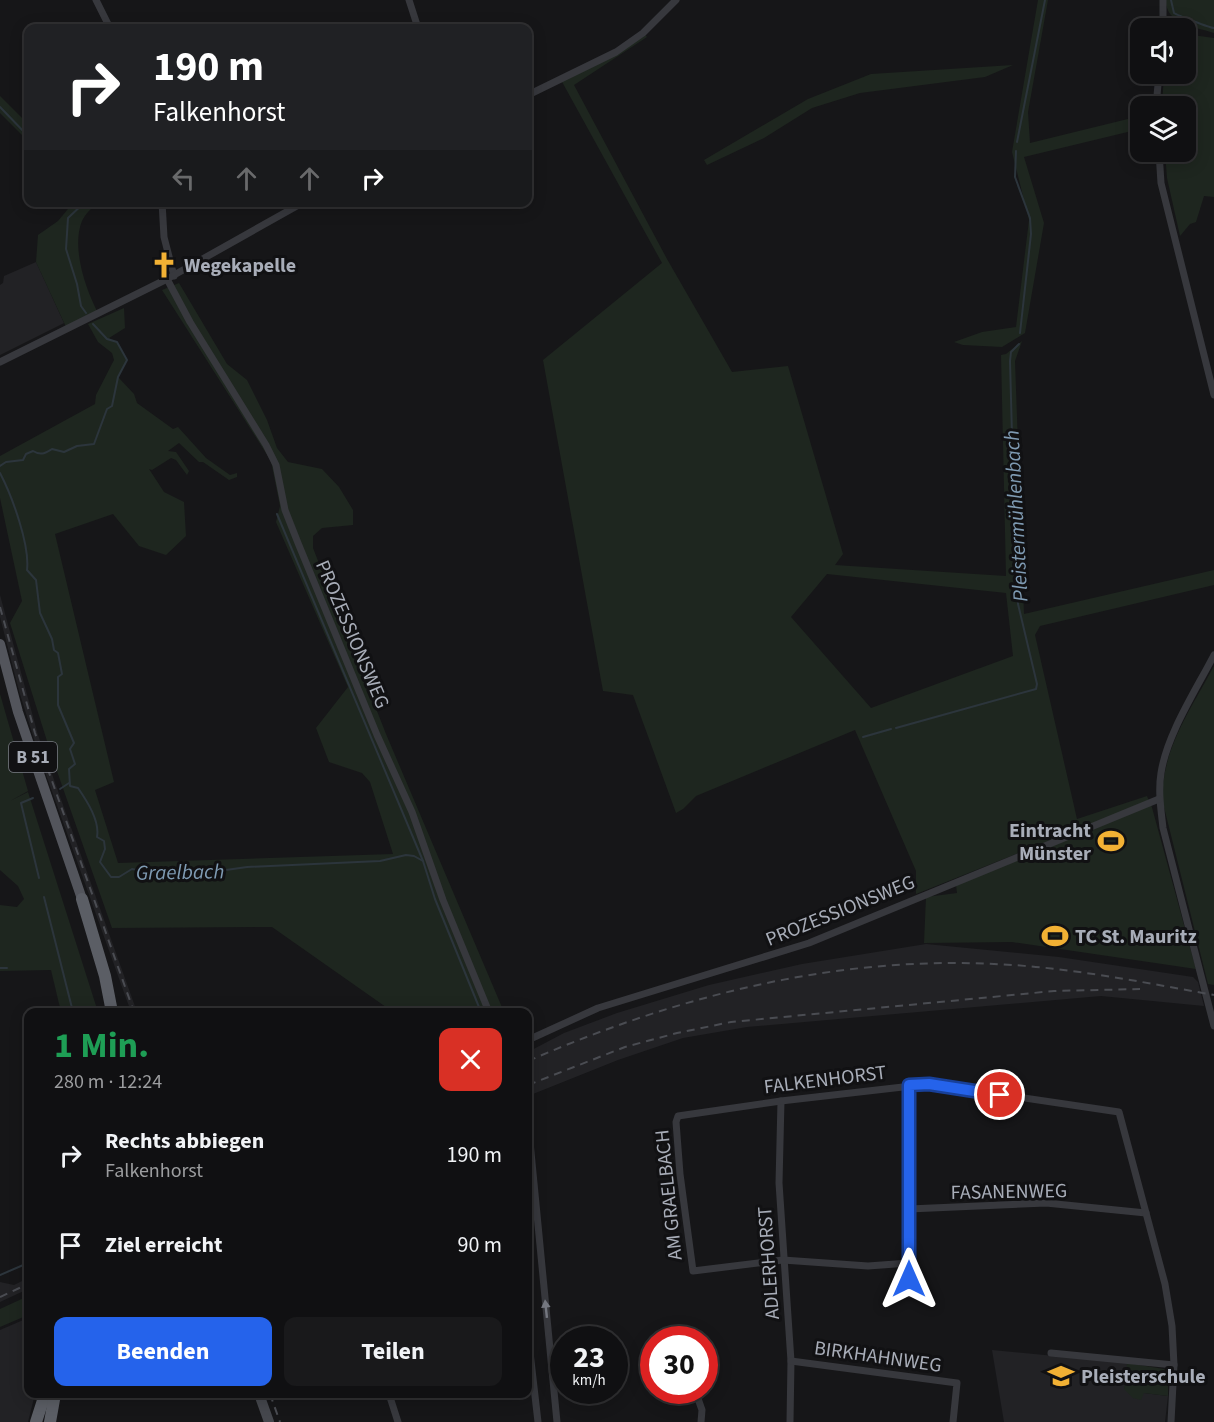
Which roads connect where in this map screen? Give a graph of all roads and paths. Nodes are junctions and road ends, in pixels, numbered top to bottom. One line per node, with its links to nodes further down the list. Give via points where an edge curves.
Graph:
1 (96, 0): 6 (street)
2 (409, 0): 7 (street)
3 (676, 0): 8 (street, via 643,33 616,52)
4 (1163, 0): 5 (street)
5 (1163, 18)
6 (108, 24)
7 (417, 24)
8 (532, 93)
9 (1160, 162): 14 (street, via 1161,183)
10 (162, 207): 12 (street, PROZESSIONSWEG)
11 (295, 207): 12 (street)
12 (171, 278): 13 (street); 20 (street, PROZESSIONSWEG, via 190,322 276,465 285,510 412,812)
13 (0, 362)
14 (1214, 395)
15 (0, 644): 18 (main road, B 51, via 18,712)
16 (1214, 655): 17 (street, via 1170,742 1161,772)
17 (1160, 799): 21 (street, via 1163,828); 22 (street, PROZESSIONSWEG, via 809,943 598,1008)
18 (82, 899): 19 (highway, B 51)
19 (111, 1008)
20 (487, 1008)
21 (1214, 1026)
22 (532, 1038)
23 (909, 1085): 24 (street, FALKENHORST); 27 (street); 28 (street, FALKENHORST, via 929,1084 1119,1112)
24 (781, 1101): 25 (street, FALKENHORST); 29 (street, ADLERHORST, via 779,1183)
25 (678, 1116): 29 (street, AM GRAELBACH, via 680,1174 693,1271)
26 (532, 1161): 46 (street, one-way to 26)
27 (909, 1209): 28 (street, FASANENWEG, via 1046,1203); 30 (street)
28 (1146, 1213): 34 (street, via 1165,1284)
29 (783, 1260): 30 (street, via 868,1266); 33 (street, ADLERHORST)
30 (909, 1263): 31 (street)
31 (909, 1294)
32 (1052, 1353): 34 (street)
33 (791, 1361): 48 (street, ADLERHORST); 49 (street, BIRKHAHNWEG, via 957,1383)
34 (1174, 1365): 50 (street)
35 (532, 1368): 45 (street)
36 (44, 1398): 41 (highway)
37 (54, 1398): 42 (highway)
38 (260, 1398): 43 (main road)
39 (390, 1398): 44 (street)
40 (700, 1404): 47 (street)
41 (38, 1422)
42 (50, 1422)
43 (269, 1422)
44 (398, 1422)
45 (538, 1422)
46 (557, 1422)
47 (701, 1422)
48 (790, 1422)
49 (953, 1422)
50 (1171, 1422)

